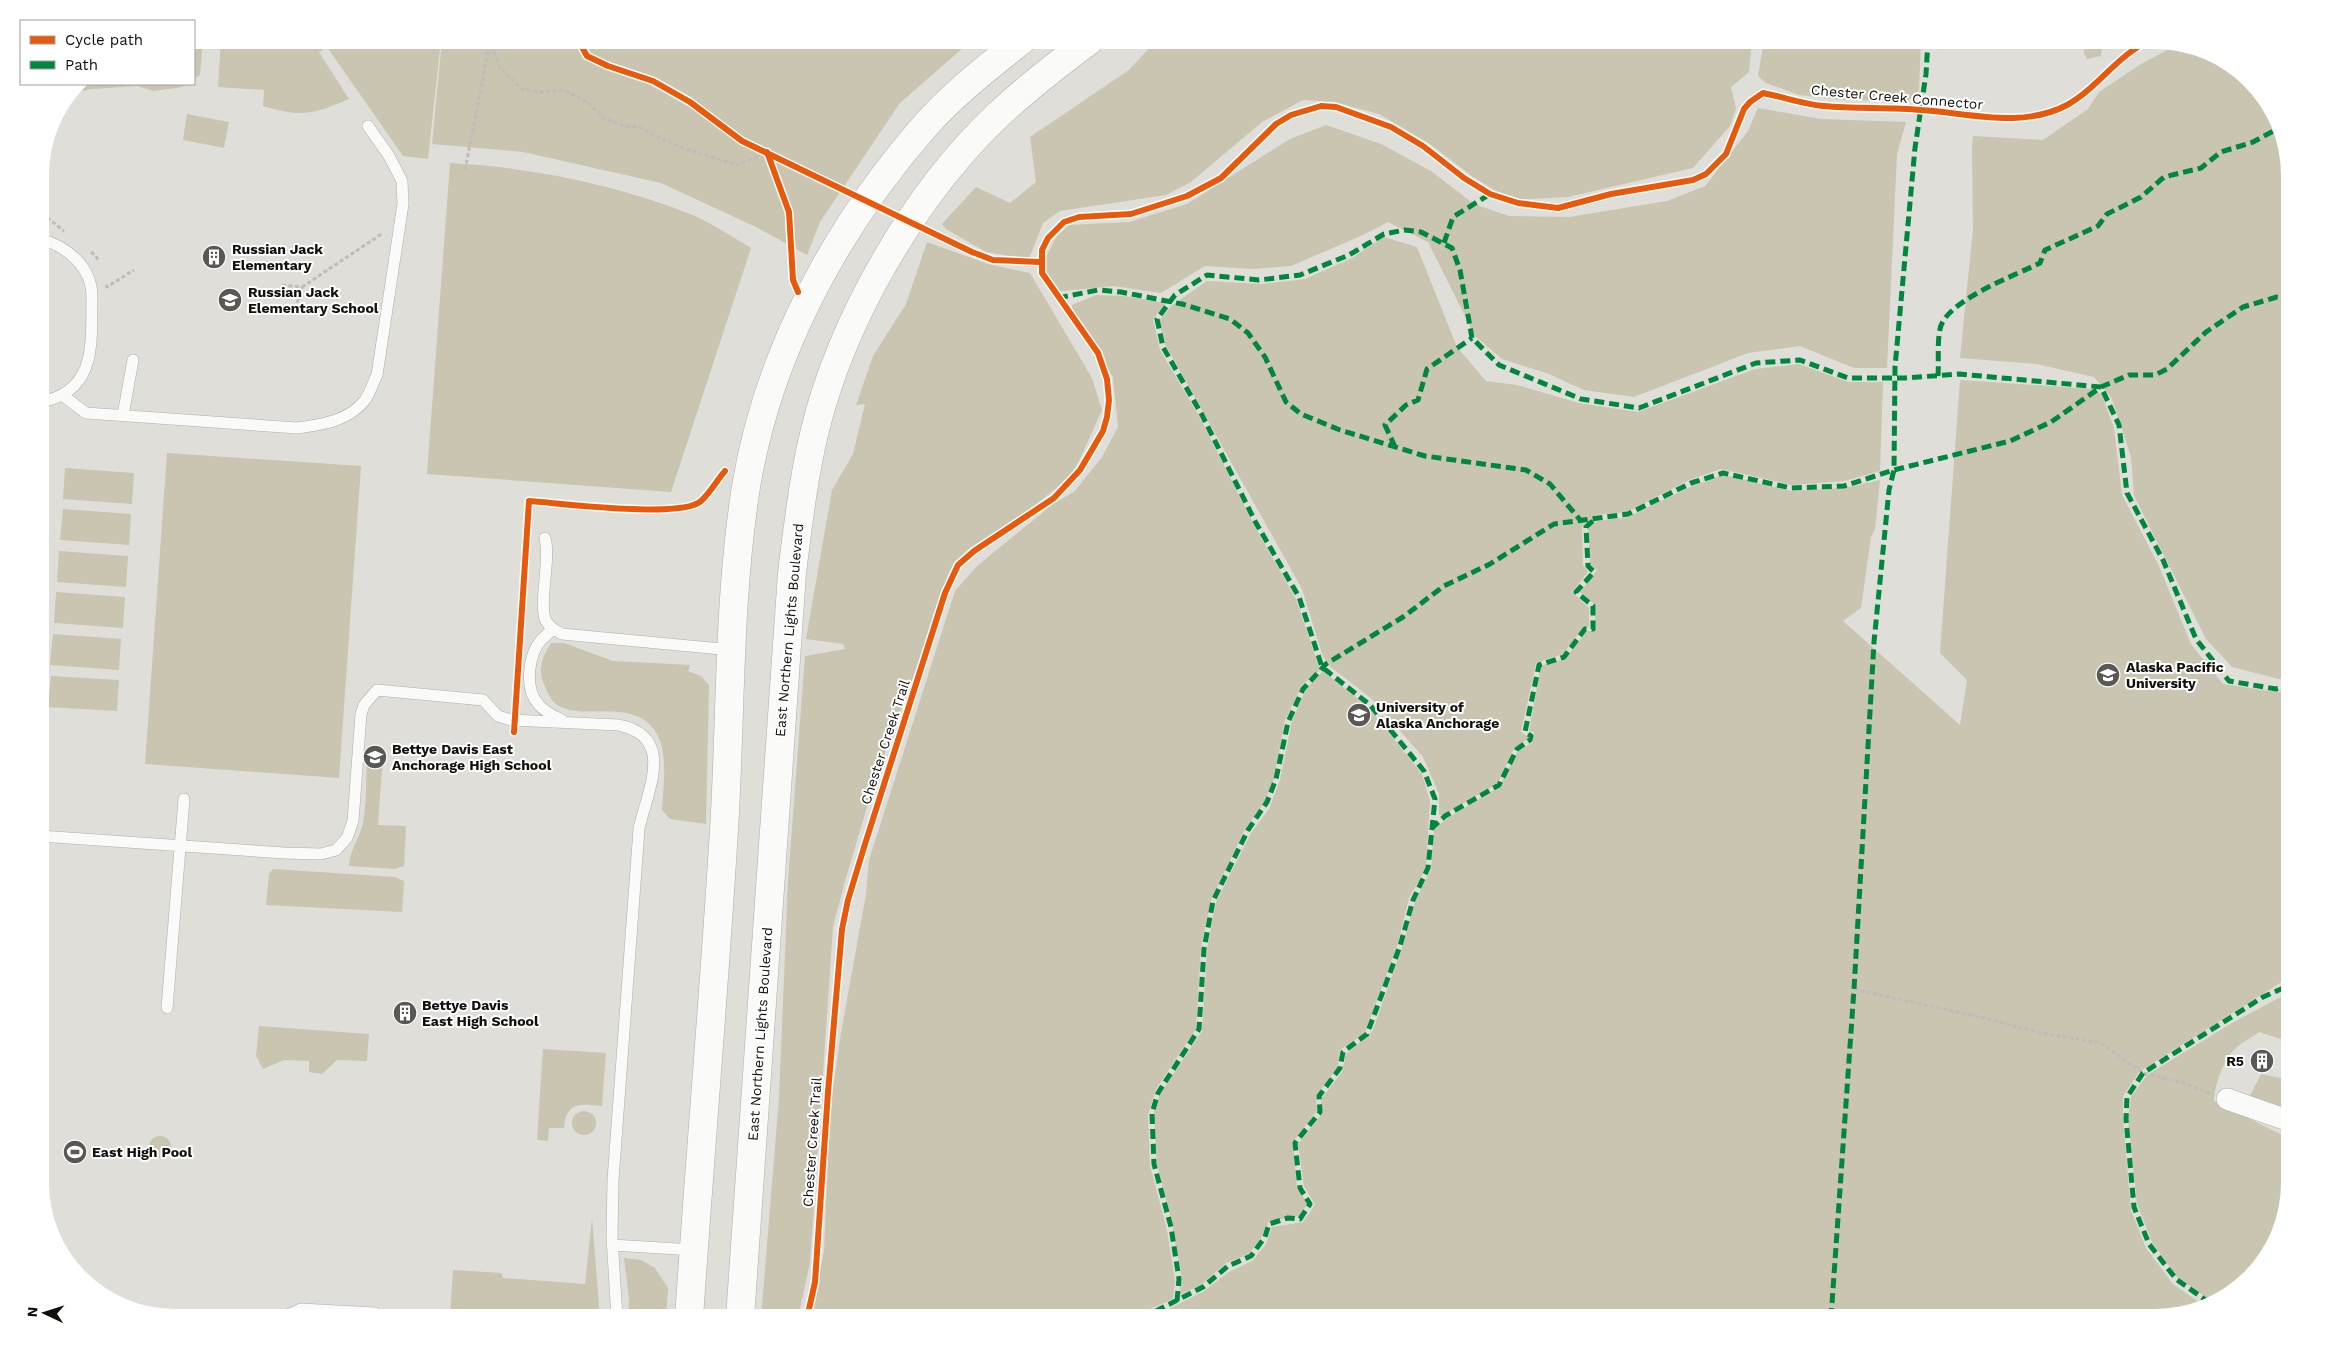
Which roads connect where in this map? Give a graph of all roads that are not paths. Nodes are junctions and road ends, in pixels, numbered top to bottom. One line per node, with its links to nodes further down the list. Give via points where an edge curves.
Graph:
1 (1011, 49): 11 (main road, via 926,124 862,205 806,303 780,360 761,419 746,485)
2 (1078, 49): 23 (main road, East Northern Lights Boulevard, via 998,115 923,203 859,309 832,372 814,434 792,573)
3 (368, 126): 8 (lane, via 402,181 403,204 377,375 365,400 350,413 324,424 297,428)
4 (49, 241): 6 (lane, via 74,256 87,273 92,289 91,355 84,374)
5 (133, 360): 8 (lane)
6 (62, 395): 7 (lane); 8 (lane, via 86,413)
7 (49, 400)
8 (123, 415)
9 (545, 538): 10 (lane, via 548,548 544,608 546,621)
10 (553, 629): 11 (lane, via 562,634); 12 (lane, via 541,640 533,655 531,691 546,712)
11 (732, 650): 20 (main road, via 724,828)
12 (565, 722): 15 (lane, via 511,720 498,716 483,700 377,690 361,714 353,821 347,838 336,850 321,854); 19 (lane, via 632,728 650,744 655,760 654,776 639,829 613,1180)
13 (184, 799): 15 (lane)
14 (49, 837): 15 (lane)
15 (181, 845): 16 (lane)
16 (167, 1008)
17 (2227, 1099): 18 (street)
18 (2281, 1118)
19 (612, 1245): 20 (lane); 21 (lane)
20 (694, 1250): 22 (main road)
21 (616, 1309)
22 (690, 1309)
23 (741, 1309)

